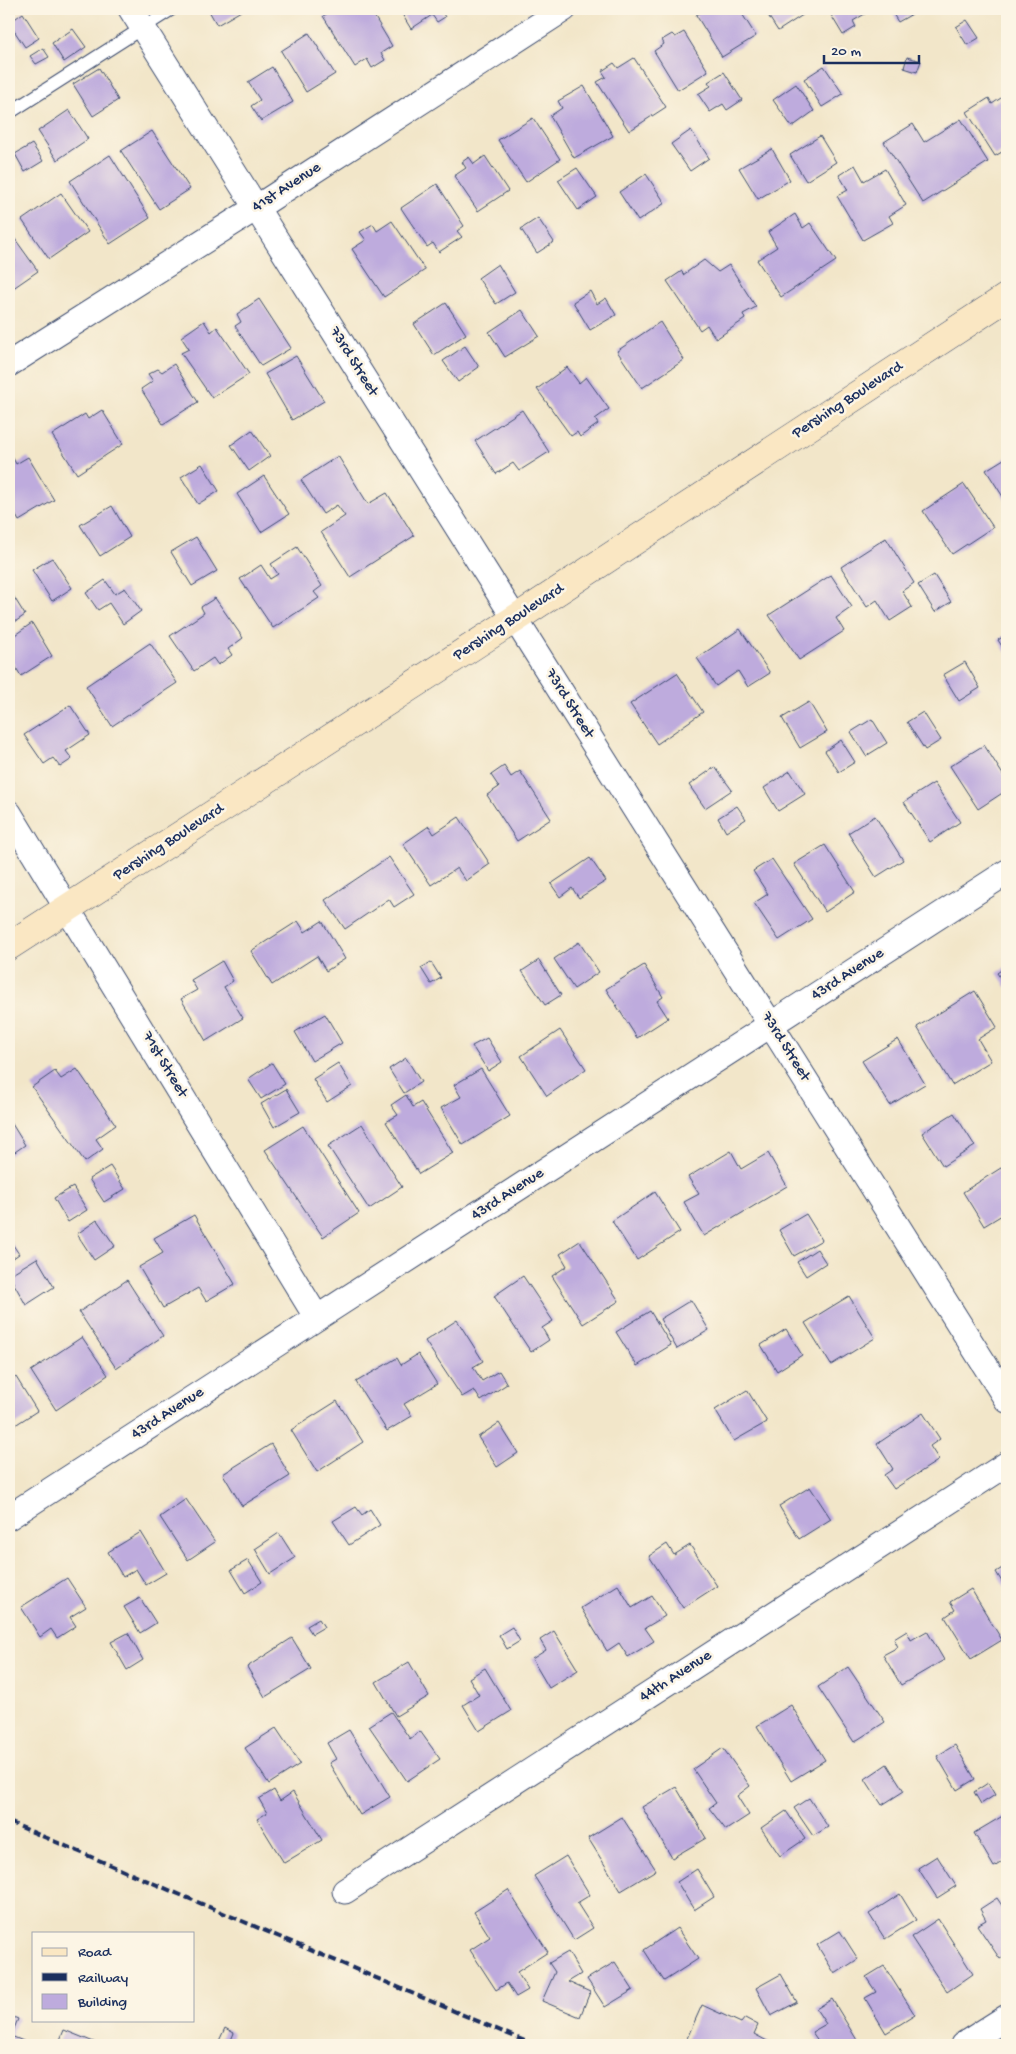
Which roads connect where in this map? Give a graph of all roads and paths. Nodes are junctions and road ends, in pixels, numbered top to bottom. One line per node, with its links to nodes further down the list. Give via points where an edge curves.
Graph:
1 (172, 9): 3 (lane)
2 (564, 9): 5 (street, 41st Avenue)
3 (137, 18): 4 (lane); 5 (street, 73rd Street)
4 (9, 113)
5 (256, 208): 7 (street, 41st Avenue); 8 (street, 73rd Street)
6 (1007, 297): 8 (street, Pershing Boulevard)
7 (9, 364)
8 (515, 619): 11 (street, Pershing Boulevard); 13 (street, 73rd Street)
9 (9, 813): 11 (street, 71st Street)
10 (1007, 872): 13 (street, 43rd Avenue)
11 (68, 908): 12 (street, Pershing Boulevard); 14 (street, 71st Street)
12 (9, 946)
13 (771, 1025): 14 (street, 43rd Avenue); 15 (street, 73rd Street)
14 (317, 1318): 17 (street, 43rd Avenue)
15 (1007, 1400)
16 (1007, 1464): 18 (street, 44th Avenue)
17 (9, 1516)
18 (345, 1891)
19 (1007, 2017): 20 (street)
20 (963, 2045)

